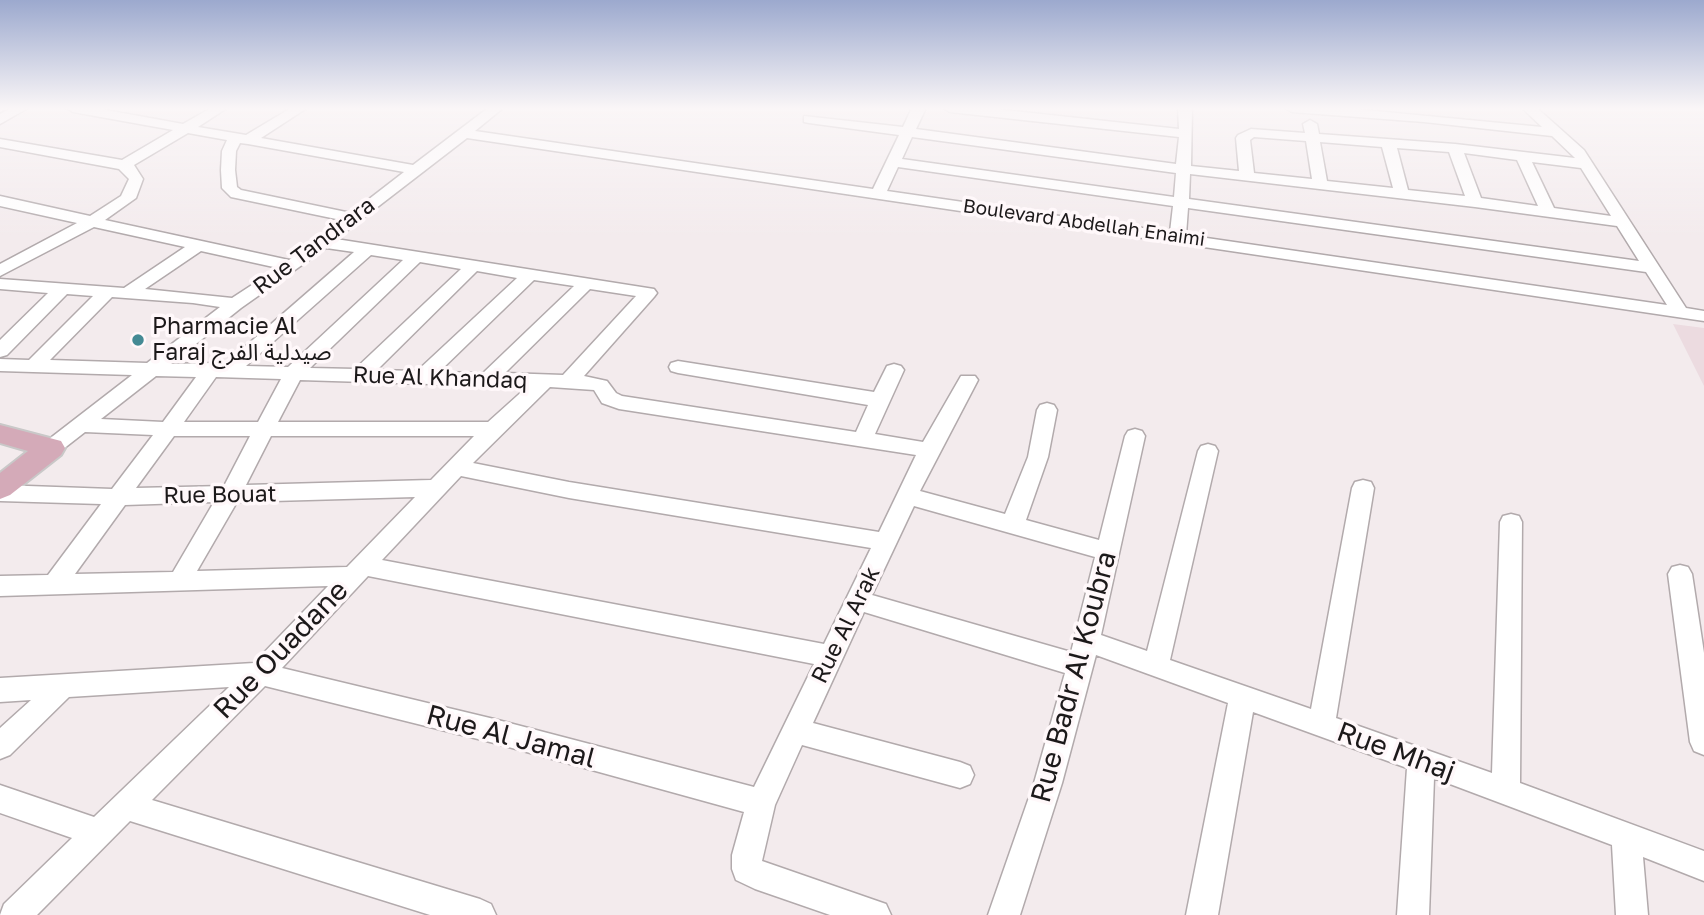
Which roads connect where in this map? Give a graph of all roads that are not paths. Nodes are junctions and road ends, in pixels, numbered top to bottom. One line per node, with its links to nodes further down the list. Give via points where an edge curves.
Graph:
1 (43, 151): 19 (street)
2 (148, 151): 19 (street)
3 (229, 151): 30 (street, via 230,188 236,194)
4 (306, 151): 21 (street)
5 (440, 151): 21 (street, Rue Tandrara)
6 (586, 151): 24 (street, Boulevard Abdellah Enaimi)
7 (896, 151): 17 (street)
8 (1049, 151): 20 (street)
9 (1184, 151): 20 (street)
10 (1245, 151): 22 (street)
11 (1314, 151): 23 (street)
12 (1390, 151): 25 (street)
13 (1455, 151): 27 (street)
14 (1477, 151): 16 (street)
15 (1575, 151): 18 (street)
16 (1522, 156): 18 (street); 29 (street)
17 (891, 162): 24 (street); 28 (street)
18 (1587, 164): 32 (street)
19 (124, 165): 31 (street, via 136,179 132,193)
20 (1182, 169): 22 (street); 28 (street)
21 (414, 170): 30 (street, Rue Tandrara)
22 (1247, 175): 23 (street)
23 (1320, 184): 25 (street)
24 (878, 193): 33 (street, Boulevard Abdellah Enaimi)
25 (1402, 194): 27 (street)
26 (0, 201): 31 (street)
27 (1475, 202): 29 (street)
28 (1182, 203): 33 (street); 41 (street)
29 (1548, 211): 32 (street)
30 (353, 218): 34 (street, Rue Tandrara)
31 (93, 221): 35 (street); 40 (street)
32 (1623, 222): 41 (street)
33 (1178, 237): 49 (street, Boulevard Abdellah Enaimi)
34 (322, 242): 36 (street); 38 (street, Rue Tandrara)
35 (199, 245): 38 (street); 47 (street)
36 (367, 249): 37 (street); 55 (street)
37 (416, 257): 39 (street); 57 (street)
38 (292, 265): 48 (street, Rue Tandrara)
39 (474, 266): 42 (street); 58 (street)
40 (3, 268)
41 (1652, 268): 49 (street)
42 (531, 274): 43 (street); 59 (street)
43 (587, 283): 60 (street); 62 (street, Rue Ouadane, via 648,293)
44 (0, 284): 45 (street)
45 (62, 289): 46 (street); 51 (street)
46 (108, 291): 47 (street); 52 (street)
47 (129, 292): 48 (street)
48 (235, 304): 54 (street, Rue Tandrara)
49 (1680, 312): 50 (street, Boulevard Abdellah Enaimi)
50 (1704, 316)
51 (1, 363): 52 (street, Rue Al Khandaq)
52 (33, 366): 54 (street, Rue Al Khandaq)
53 (678, 366): 63 (street)
54 (151, 370): 55 (street, Rue Al Khandaq); 65 (street, Rue Tandrara)
55 (221, 370): 57 (street, Rue Al Khandaq); 67 (street)
56 (894, 370): 63 (street)
57 (293, 372): 58 (street, Rue Al Khandaq); 66 (street)
58 (360, 374): 59 (street, Rue Al Khandaq)
59 (422, 377): 60 (street, Rue Al Khandaq)
60 (489, 378): 62 (street, Rue Al Khandaq)
61 (968, 380): 73 (street, Rue Al Arak)
62 (556, 382): 68 (street, Rue Ouadane); 71 (street, Rue Al Khandaq, via 600,385 609,398 619,402)
63 (880, 400): 71 (street)
64 (1048, 410): 84 (street, via 1038,457)
65 (83, 425): 67 (street); 72 (street, Rue Tandrara)
66 (265, 428): 67 (street); 68 (street); 80 (street)
67 (168, 429): 82 (street)
68 (493, 429): 75 (street, Rue Ouadane)
69 (0, 434): 72 (main road)
70 (1135, 436): 86 (street, Rue Badr Al Koubra)
71 (862, 440): 73 (street, Rue Al Khandaq)
72 (51, 448): 76 (main road, Rue Tandrara)
73 (929, 450): 81 (street, Rue Al Arak)
74 (1208, 451): 95 (street)
75 (457, 468): 77 (street, Rue Ouadane); 85 (street)
76 (0, 488)
77 (439, 488): 80 (street, Rue Bouat); 87 (street, Rue Ouadane)
78 (1363, 488): 100 (street)
79 (0, 494): 82 (street, Rue Bouat)
80 (229, 495): 82 (street, Rue Bouat); 89 (street)
81 (908, 496): 84 (street); 85 (street, Rue Al Arak)
82 (118, 497): 90 (street)
83 (1511, 522): 106 (street)
84 (1013, 524): 86 (street)
85 (886, 542): 92 (street, Rue Al Arak)
86 (1107, 551): 93 (street, Rue Badr Al Koubra)
87 (358, 571): 89 (street); 94 (street); 96 (street, Rue Ouadane)
88 (1680, 574): 102 (street)
89 (180, 580): 90 (street)
90 (54, 585): 91 (street)
91 (0, 586)
92 (857, 600): 93 (street, Rue Mhaj); 94 (street, Rue Al Arak)
93 (1083, 654): 95 (street, Rue Mhaj); 116 (street, Rue Badr Al Koubra, via 1048,783)
94 (830, 656): 101 (street, Rue Al Arak)
95 (1156, 665): 99 (street, Rue Mhaj)
96 (260, 674): 97 (street, Rue Al Jamal); 108 (street, Rue Al Jamal); 109 (street, Rue Ouadane)
97 (61, 688): 98 (street, Rue Al Jamal); 103 (street)
98 (0, 690)
99 (1243, 697): 100 (street, Rue Mhaj); 117 (street)
100 (1321, 726): 104 (street, Rue Mhaj)
101 (795, 731): 105 (street); 108 (street, Rue Al Arak)
102 (1704, 742)
103 (0, 746)
104 (1421, 761): 106 (street, Rue Mhaj); 118 (street)
105 (960, 775)
106 (1506, 791): 111 (street, Rue Mhaj)
107 (0, 799): 110 (street)
108 (761, 803): 115 (street, Rue Al Arak, via 747,869)
109 (127, 806): 110 (street, Rue Ouadane); 114 (street)
110 (99, 833): 113 (street, Rue Ouadane)
111 (1626, 837): 112 (street, Rue Mhaj); 119 (street)
112 (1704, 866)
113 (15, 915)
114 (480, 915)
115 (875, 915)
116 (1004, 915)
117 (1202, 915)
118 (1413, 915)
119 (1632, 915)

